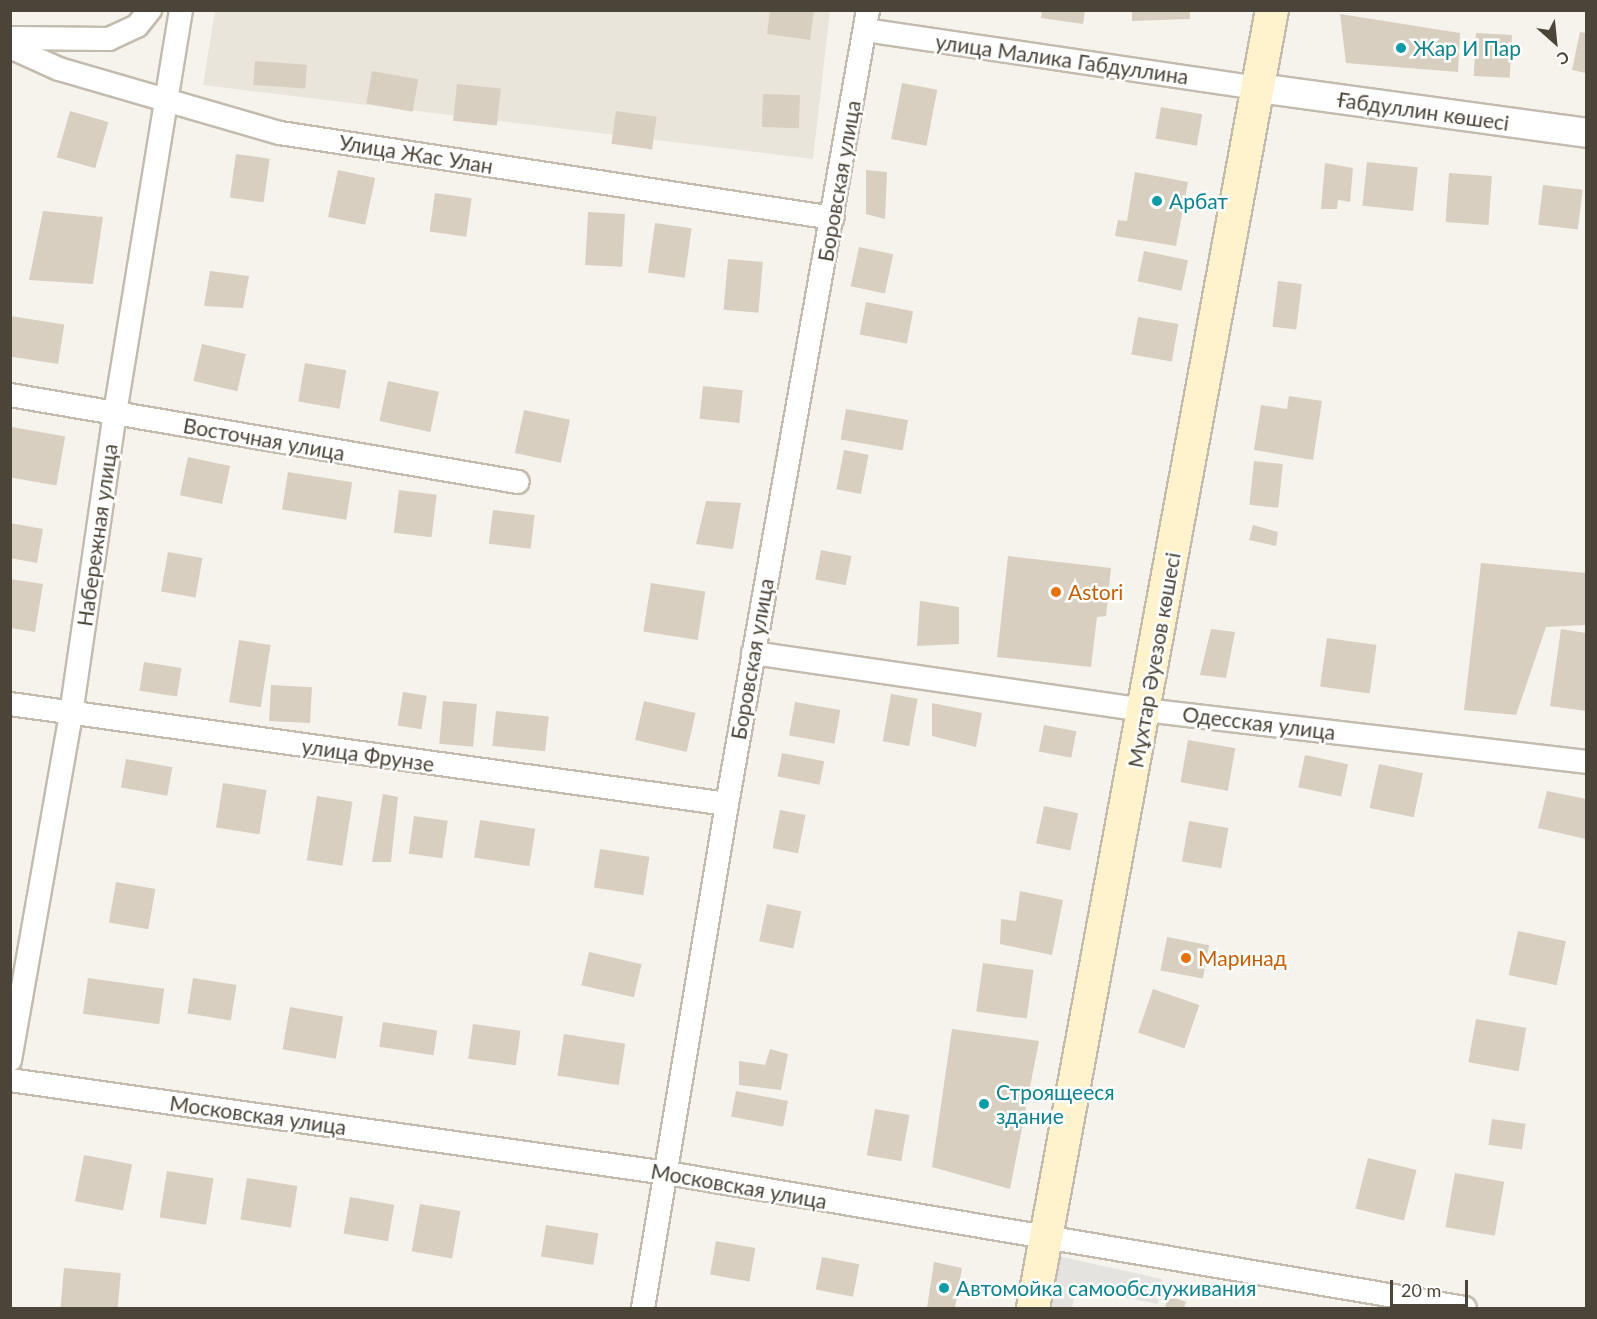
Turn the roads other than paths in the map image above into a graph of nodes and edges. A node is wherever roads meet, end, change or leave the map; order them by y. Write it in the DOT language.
graph roads {
  1 [pos="150,10"];
  2 [pos="181,10"];
  3 [pos="1272,10"];
  4 [pos="867,20"];
  5 [pos="10,38"];
  6 [pos="10,47"];
  7 [pos="1259,88"];
  8 [pos="166,100"];
  9 [pos="1587,133"];
  10 [pos="833,218"];
  11 [pos="10,395"];
  12 [pos="115,413"];
  13 [pos="518,482"];
  14 [pos="753,653"];
  15 [pos="10,704"];
  16 [pos="1145,710"];
  17 [pos="71,714"];
  18 [pos="1587,762"];
  19 [pos="727,804"];
  20 [pos="10,1060"];
  21 [pos="10,1080"];
  22 [pos="667,1173"];
  23 [pos="1046,1240"];
  24 [pos="643,1308"];
  25 [pos="1033,1308"];
  26 [pos="1465,1308"];
  1 -- 5 [label="street"];
  2 -- 8 [label="street, Набережная улица"];
  3 -- 7 [label="main road, Мұхтар Әуезов көшесі"];
  4 -- 7 [label="street, улица Малика Габдуллина"];
  4 -- 10 [label="street, Боровская улица"];
  6 -- 8 [label="street, Улица Жас Улан"];
  7 -- 9 [label="street, Ғабдуллин көшесі"];
  7 -- 16 [label="main road, Мұхтар Әуезов көшесі"];
  8 -- 10 [label="street, Улица Жас Улан"];
  8 -- 12 [label="street, Набережная улица"];
  10 -- 14 [label="street, Боровская улица"];
  11 -- 12 [label="street, Восточная улица"];
  12 -- 13 [label="street, Восточная улица"];
  12 -- 17 [label="street, Набережная улица"];
  14 -- 16 [label="street, Одесская улица"];
  14 -- 19 [label="street, Боровская улица"];
  15 -- 17 [label="street, улица Фрунзе"];
  16 -- 18 [label="street, Одесская улица"];
  16 -- 23 [label="main road, Мұхтар Әуезов көшесі"];
  17 -- 19 [label="street, улица Фрунзе"];
  17 -- 20 [label="street, Набережная улица"];
  19 -- 22 [label="street, Боровская улица"];
  21 -- 22 [label="street, Московская улица"];
  22 -- 23 [label="street, Московская улица"];
  22 -- 24 [label="street, Боровская улица"];
  23 -- 25 [label="main road, Мұхтар Әуезов көшесі"];
  23 -- 26 [label="street, Московская улица"];
}
